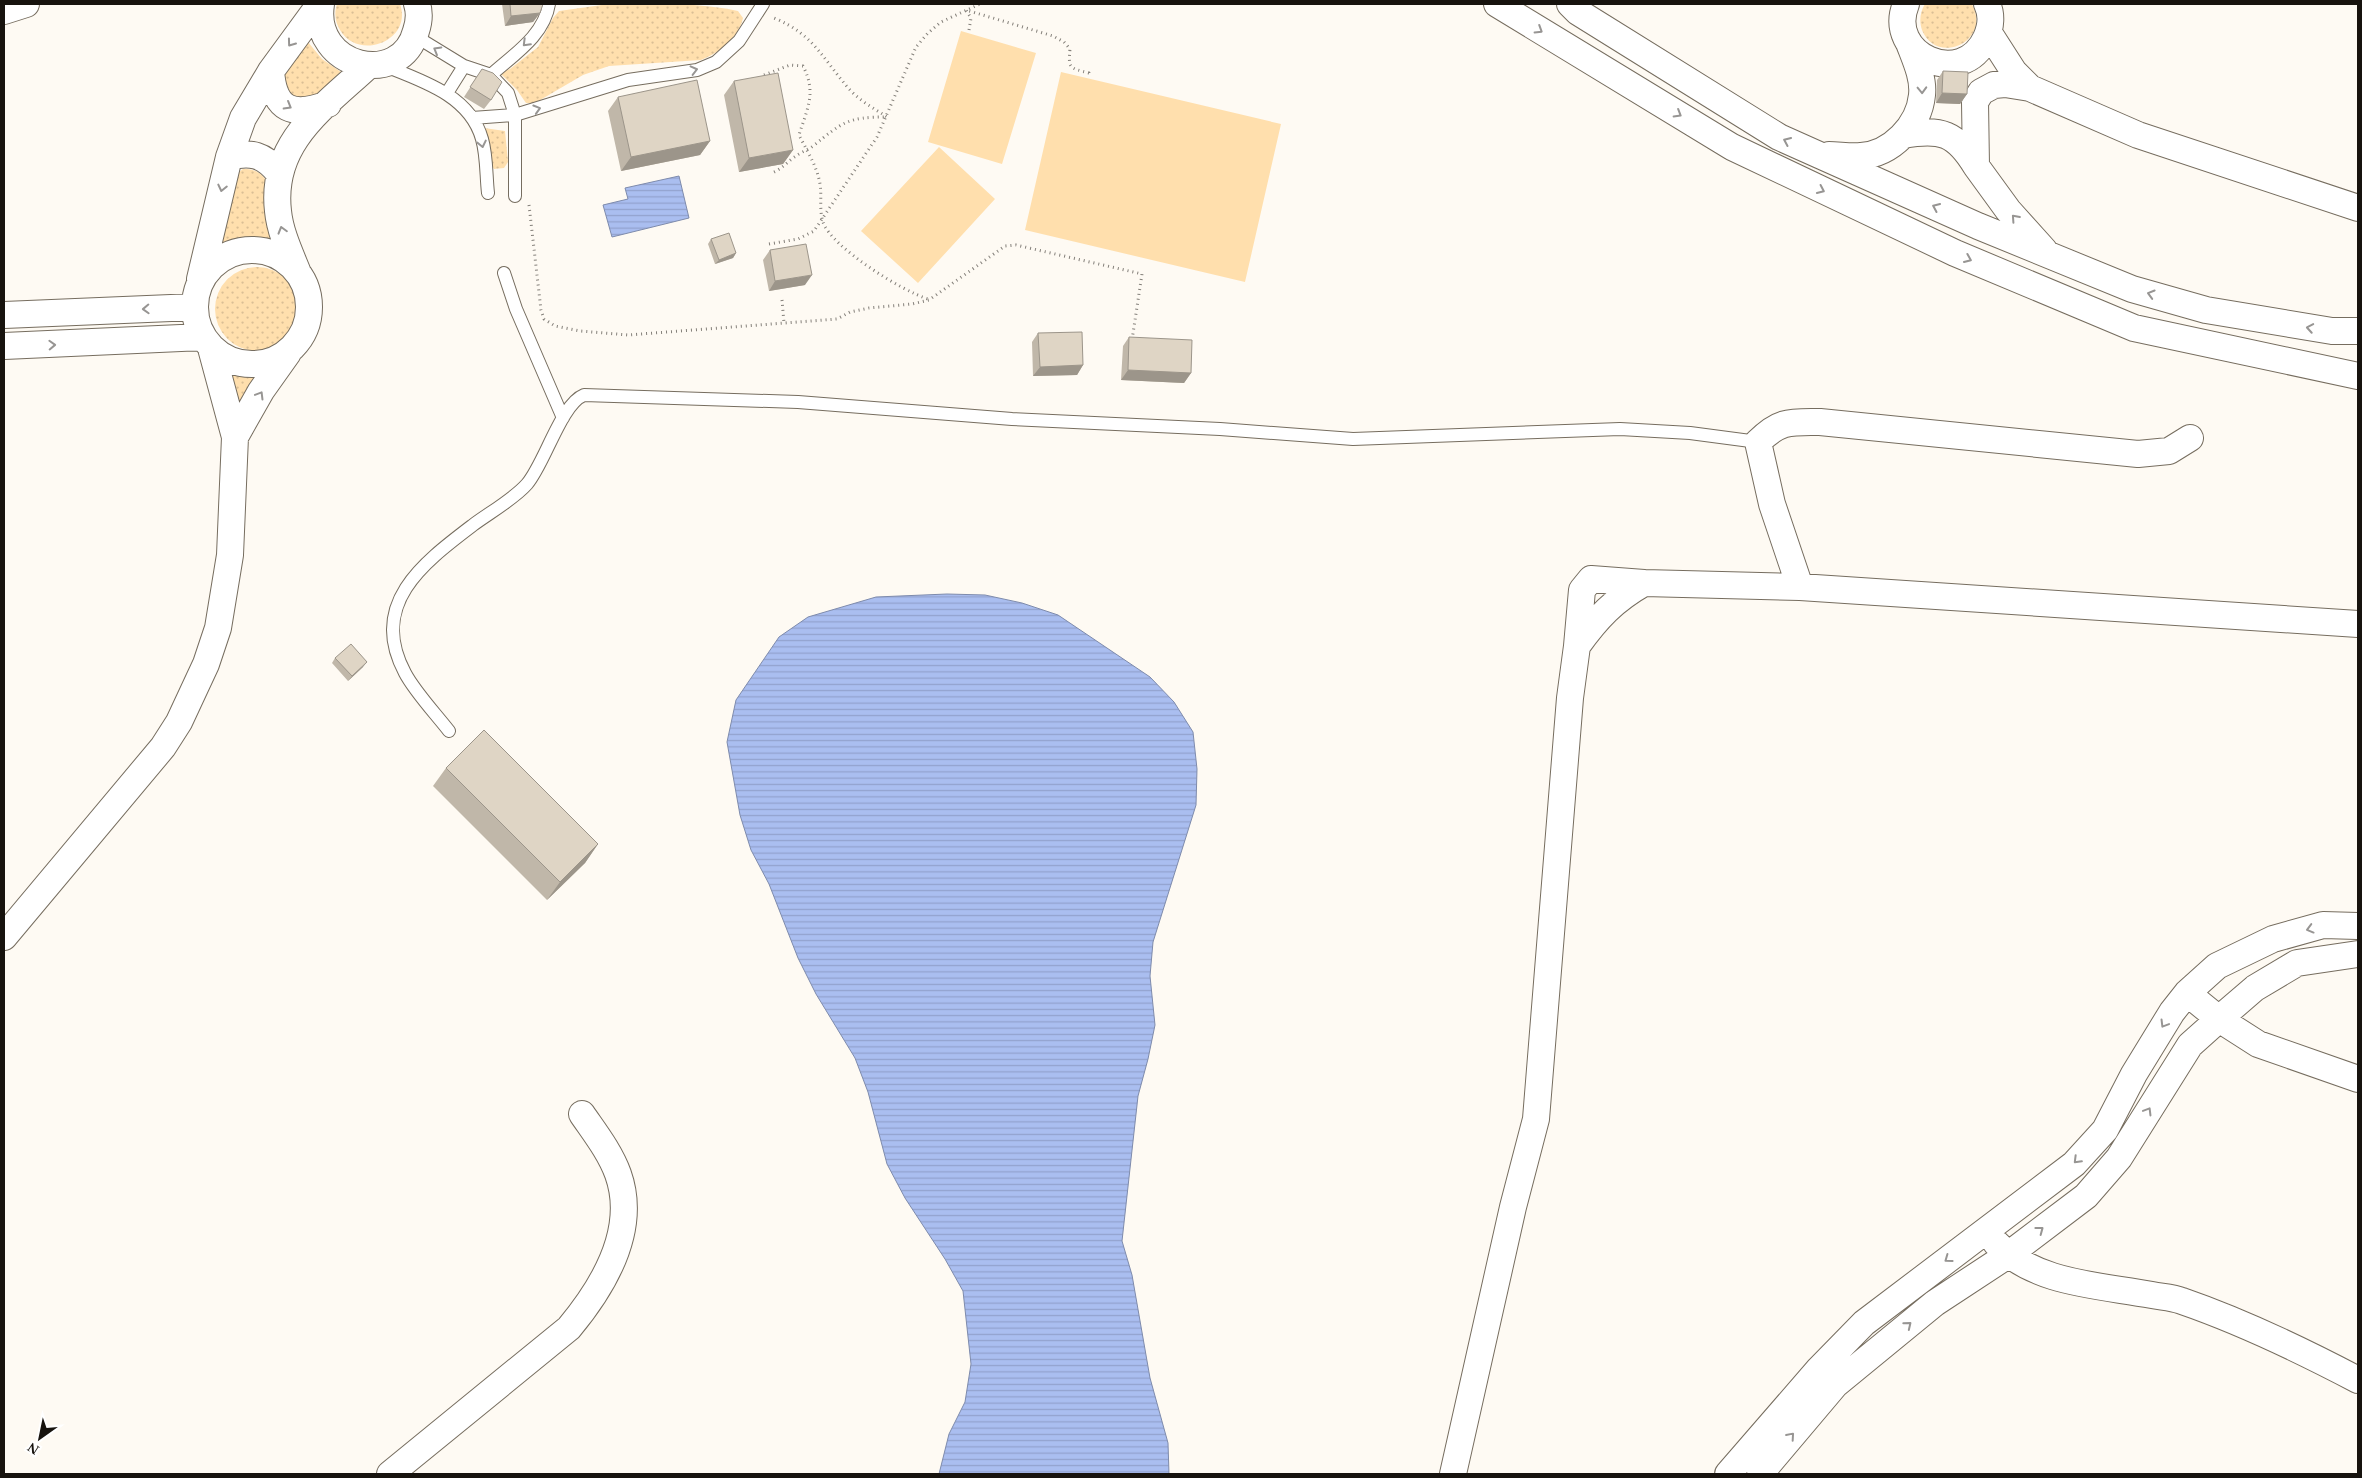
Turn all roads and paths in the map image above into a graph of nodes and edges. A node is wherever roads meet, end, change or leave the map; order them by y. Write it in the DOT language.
graph roads {
  1 [pos="26,4"];
  2 [pos="320,4"];
  3 [pos="548,4"];
  4 [pos="763,4"];
  5 [pos="980,4"];
  6 [pos="1498,4"];
  7 [pos="1570,4"];
  8 [pos="966,10"];
  9 [pos="4,11"];
  10 [pos="1988,12"];
  11 [pos="420,16"];
  12 [pos="772,17"];
  13 [pos="1901,18"];
  14 [pos="969,30"];
  15 [pos="1974,54"];
  16 [pos="375,64"];
  17 [pos="464,66"];
  18 [pos="271,71"];
  19 [pos="491,75"];
  20 [pos="764,75"];
  21 [pos="1089,76"];
  22 [pos="2030,88"];
  23 [pos="447,93"];
  24 [pos="1974,102"];
  25 [pos="328,104"];
  26 [pos="515,115"];
  27 [pos="887,117"];
  28 [pos="472,118"];
  29 [pos="1903,135"];
  30 [pos="806,150"];
  31 [pos="1817,154"];
  32 [pos="229,157"];
  33 [pos="1976,166"];
  34 [pos="278,172"];
  35 [pos="774,172"];
  36 [pos="488,193"];
  37 [pos="515,196"];
  38 [pos="529,202"];
  39 [pos="2358,208"];
  40 [pos="822,220"];
  41 [pos="769,244"];
  42 [pos="2048,254"];
  43 [pos="504,272"];
  44 [pos="299,276"];
  45 [pos="197,295"];
  46 [pos="782,300"];
  47 [pos="929,300"];
  48 [pos="4,315"];
  49 [pos="784,323"];
  50 [pos="2358,331"];
  51 [pos="1132,341"];
  52 [pos="207,342"];
  53 [pos="4,346"];
  54 [pos="288,353"];
  55 [pos="2358,376"];
  56 [pos="563,418"];
  57 [pos="235,437"];
  58 [pos="2190,438"];
  59 [pos="1758,442"];
  60 [pos="1800,586"];
  61 [pos="2358,624"];
  62 [pos="448,731"];
  63 [pos="2358,926"];
  64 [pos="4,938"];
  65 [pos="2358,954"];
  66 [pos="2188,992"];
  67 [pos="2218,1019"];
  68 [pos="2358,1079"];
  69 [pos="582,1114"];
  70 [pos="1986,1231"];
  71 [pos="2008,1255"];
  72 [pos="2358,1380"];
  73 [pos="390,1474"];
  74 [pos="1453,1474"];
  75 [pos="1728,1474"];
  76 [pos="1760,1474"];
  1 -- 9 [label="street"];
  2 -- 16 [label="street"];
  2 -- 18 [label="street, one-way"];
  3 -- 19 [label="lane, one-way"];
  26 -- 4 [label="lane, one-way"];
  5 -- 8 [label="path"];
  6 -- 55 [label="street, one-way"];
  31 -- 7 [label="street, one-way"];
  8 -- 14 [label="path"];
  8 -- 21 [label="path"];
  8 -- 27 [label="path"];
  10 -- 15 [label="street"];
  10 -- 22 [label="street"];
  11 -- 16 [label="street"];
  17 -- 11 [label="lane, one-way"];
  12 -- 27 [label="path"];
  13 -- 15 [label="street"];
  13 -- 29 [label="street, one-way"];
  15 -- 24 [label="street"];
  16 -- 23 [label="lane"];
  16 -- 25 [label="street"];
  17 -- 19 [label="lane"];
  17 -- 23 [label="lane"];
  18 -- 25 [label="street, one-way"];
  18 -- 32 [label="street"];
  19 -- 26 [label="lane"];
  20 -- 30 [label="path"];
  22 -- 24 [label="street"];
  22 -- 39 [label="street"];
  23 -- 28 [label="lane"];
  24 -- 33 [label="street"];
  25 -- 34 [label="street"];
  26 -- 28 [label="lane"];
  26 -- 37 [label="lane"];
  27 -- 30 [label="path"];
  27 -- 40 [label="path"];
  28 -- 36 [label="lane, one-way"];
  29 -- 31 [label="street"];
  29 -- 33 [label="street"];
  30 -- 35 [label="path"];
  30 -- 40 [label="path"];
  42 -- 31 [label="street, one-way"];
  32 -- 34 [label="street"];
  32 -- 45 [label="street, one-way"];
  42 -- 33 [label="street, one-way"];
  44 -- 34 [label="street, one-way"];
  38 -- 49 [label="path"];
  40 -- 41 [label="path"];
  40 -- 47 [label="path"];
  50 -- 42 [label="street, one-way"];
  43 -- 56 [label="lane"];
  44 -- 45 [label="street"];
  44 -- 54 [label="street"];
  45 -- 48 [label="street, one-way"];
  45 -- 52 [label="street"];
  46 -- 49 [label="path"];
  47 -- 49 [label="path"];
  47 -- 51 [label="path"];
  53 -- 52 [label="street, one-way"];
  52 -- 54 [label="street"];
  52 -- 57 [label="street"];
  57 -- 54 [label="street, one-way"];
  56 -- 59 [label="lane"];
  56 -- 62 [label="lane"];
  57 -- 64 [label="street"];
  58 -- 59 [label="street"];
  59 -- 60 [label="street"];
  60 -- 61 [label="street"];
  60 -- 74 [label="street"];
  63 -- 66 [label="street, one-way"];
  65 -- 67 [label="street"];
  66 -- 67 [label="street"];
  66 -- 70 [label="street, one-way"];
  67 -- 68 [label="street"];
  71 -- 67 [label="street, one-way"];
  69 -- 73 [label="street"];
  70 -- 71 [label="street"];
  70 -- 75 [label="street, one-way"];
  71 -- 72 [label="street"];
  76 -- 71 [label="street, one-way"];
}
